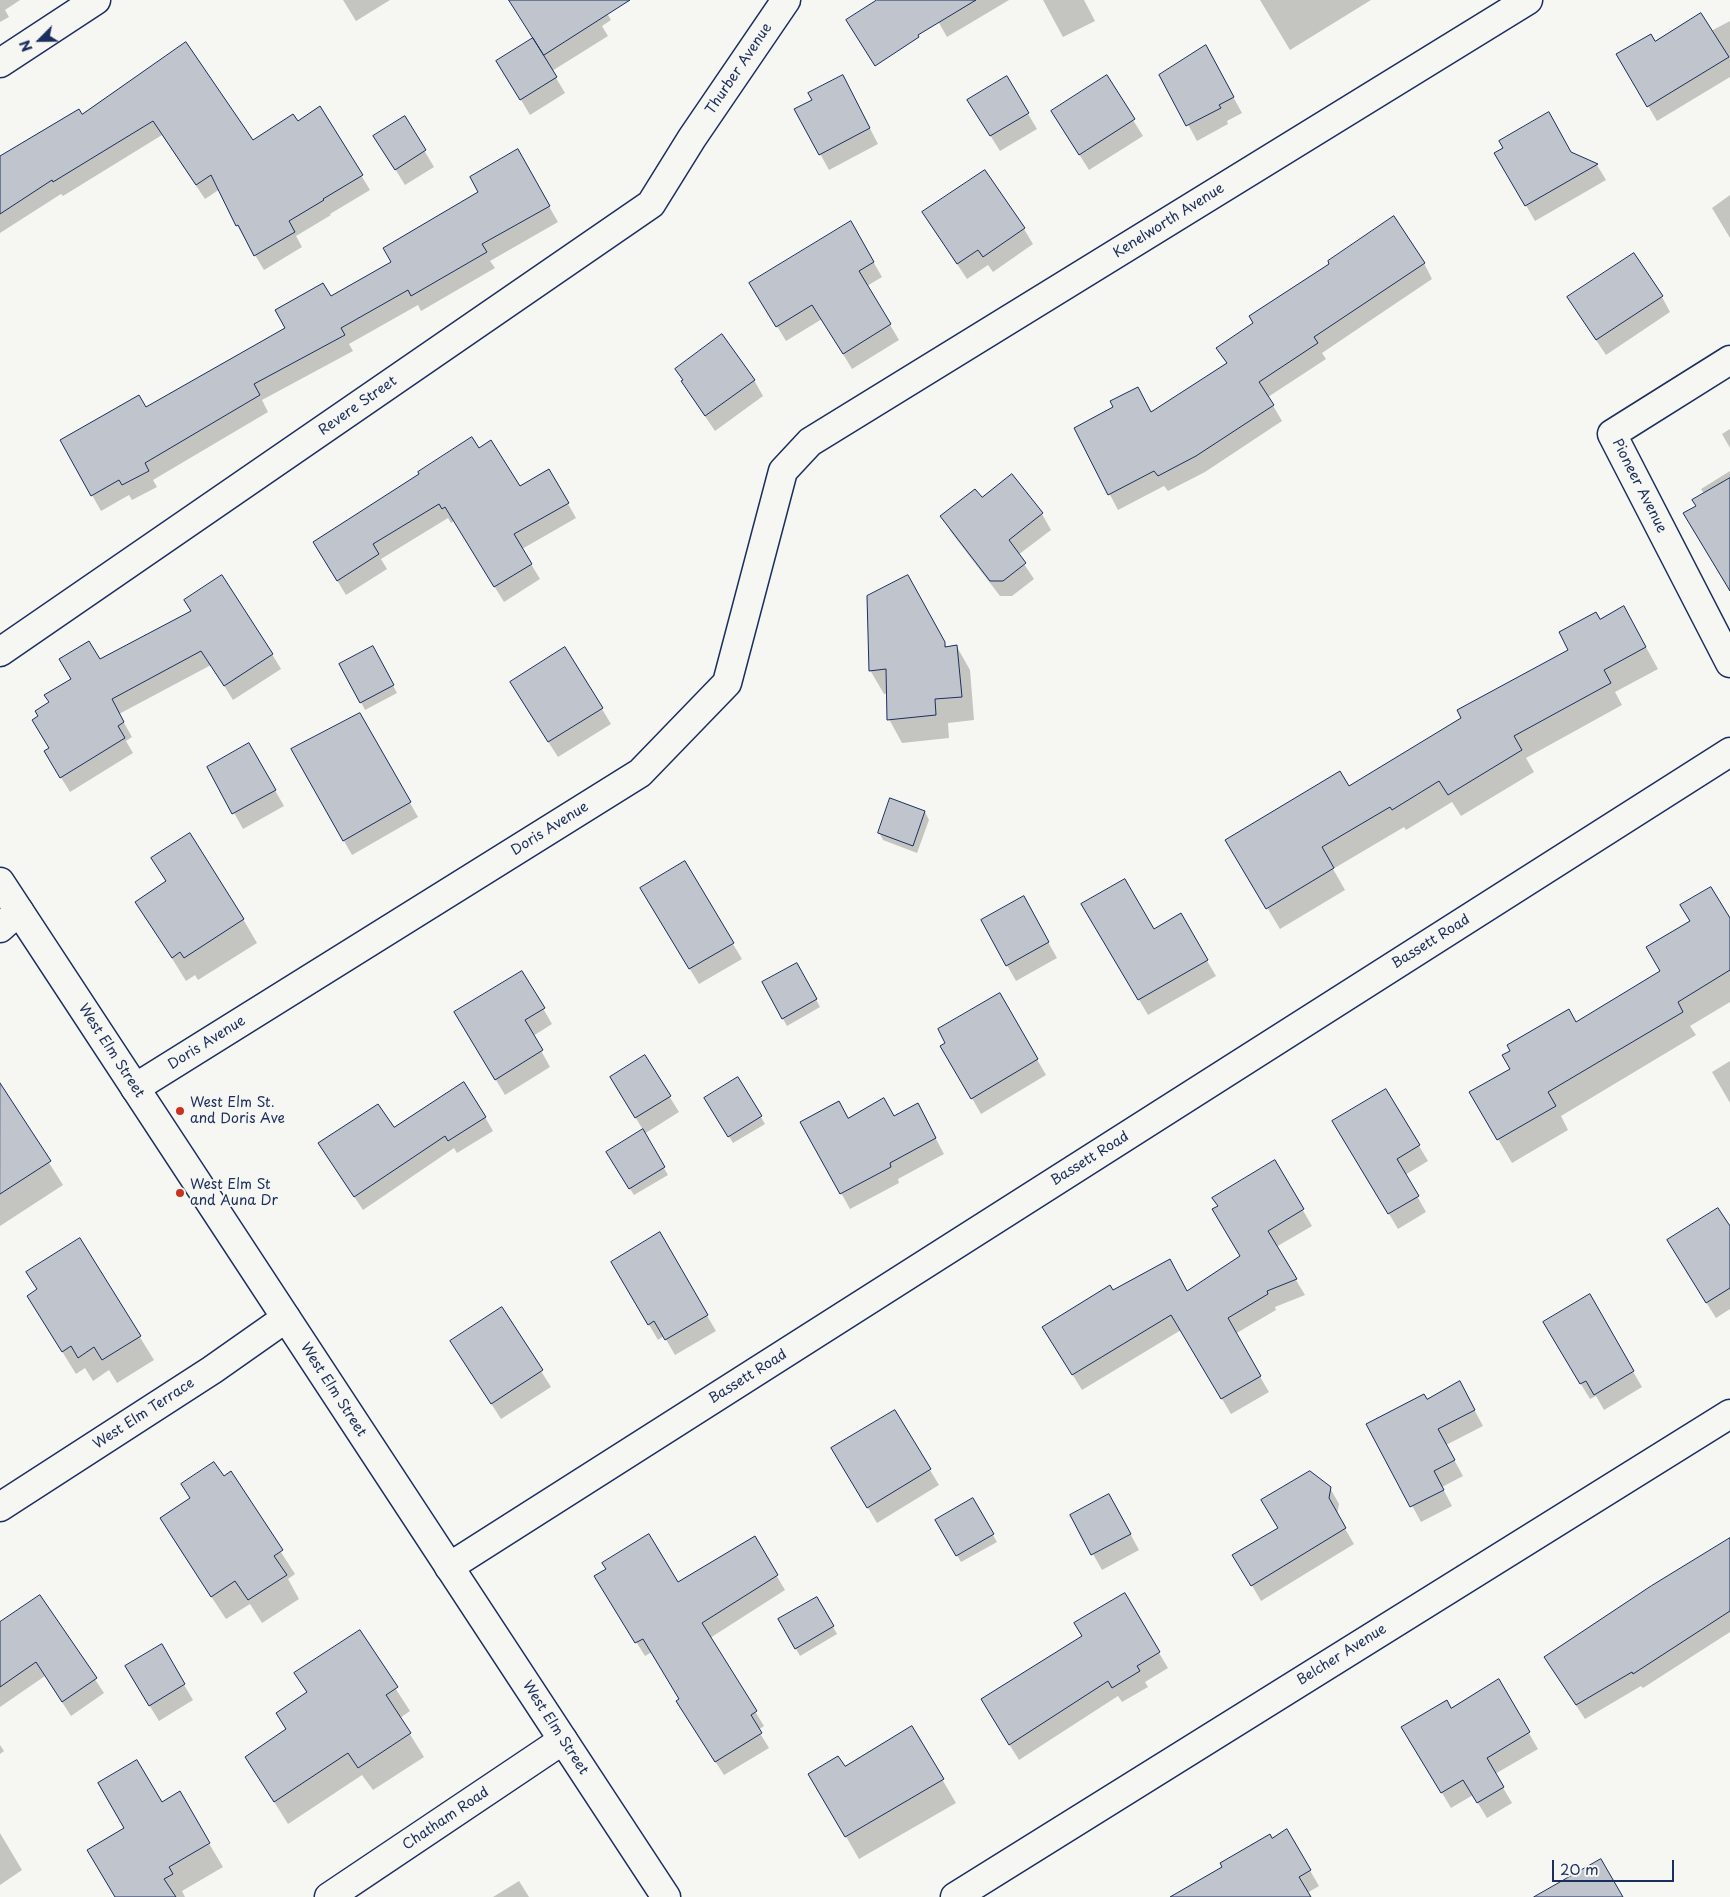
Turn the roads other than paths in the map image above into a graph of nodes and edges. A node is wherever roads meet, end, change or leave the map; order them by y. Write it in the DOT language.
graph roads {
  1 [pos="96,0"];
  2 [pos="786,0"];
  3 [pos="1528,0"];
  4 [pos="0,63"];
  5 [pos="692,138"];
  6 [pos="1730,360"];
  7 [pos="810,442"];
  8 [pos="0,652"];
  9 [pos="1730,663"];
  10 [pos="1730,752"];
  11 [pos="0,882"];
  12 [pos="9,919"];
  13 [pos="135,1088"];
  14 [pos="286,1318"];
  15 [pos="1730,1414"];
  16 [pos="0,1507"];
  17 [pos="449,1567"];
  18 [pos="563,1740"];
  19 [pos="329,1897"];
  20 [pos="666,1897"];
  21 [pos="955,1897"];
  1 -- 4 [label="street"];
  2 -- 5 [label="street, Thurber Avenue"];
  3 -- 7 [label="street, Kenelworth Avenue"];
  5 -- 8 [label="street, Revere Street"];
  6 -- 9 [label="street, Pioneer Avenue"];
  7 -- 13 [label="street, Doris Avenue"];
  10 -- 17 [label="street, Bassett Road"];
  11 -- 12 [label="street, West Elm Street"];
  12 -- 13 [label="street, West Elm Street"];
  13 -- 14 [label="street, West Elm Street"];
  14 -- 16 [label="street, West Elm Terrace"];
  14 -- 17 [label="street, West Elm Street"];
  15 -- 21 [label="street, Belcher Avenue"];
  17 -- 18 [label="street, West Elm Street"];
  18 -- 19 [label="street, Chatham Road"];
  18 -- 20 [label="street, West Elm Street"];
}
